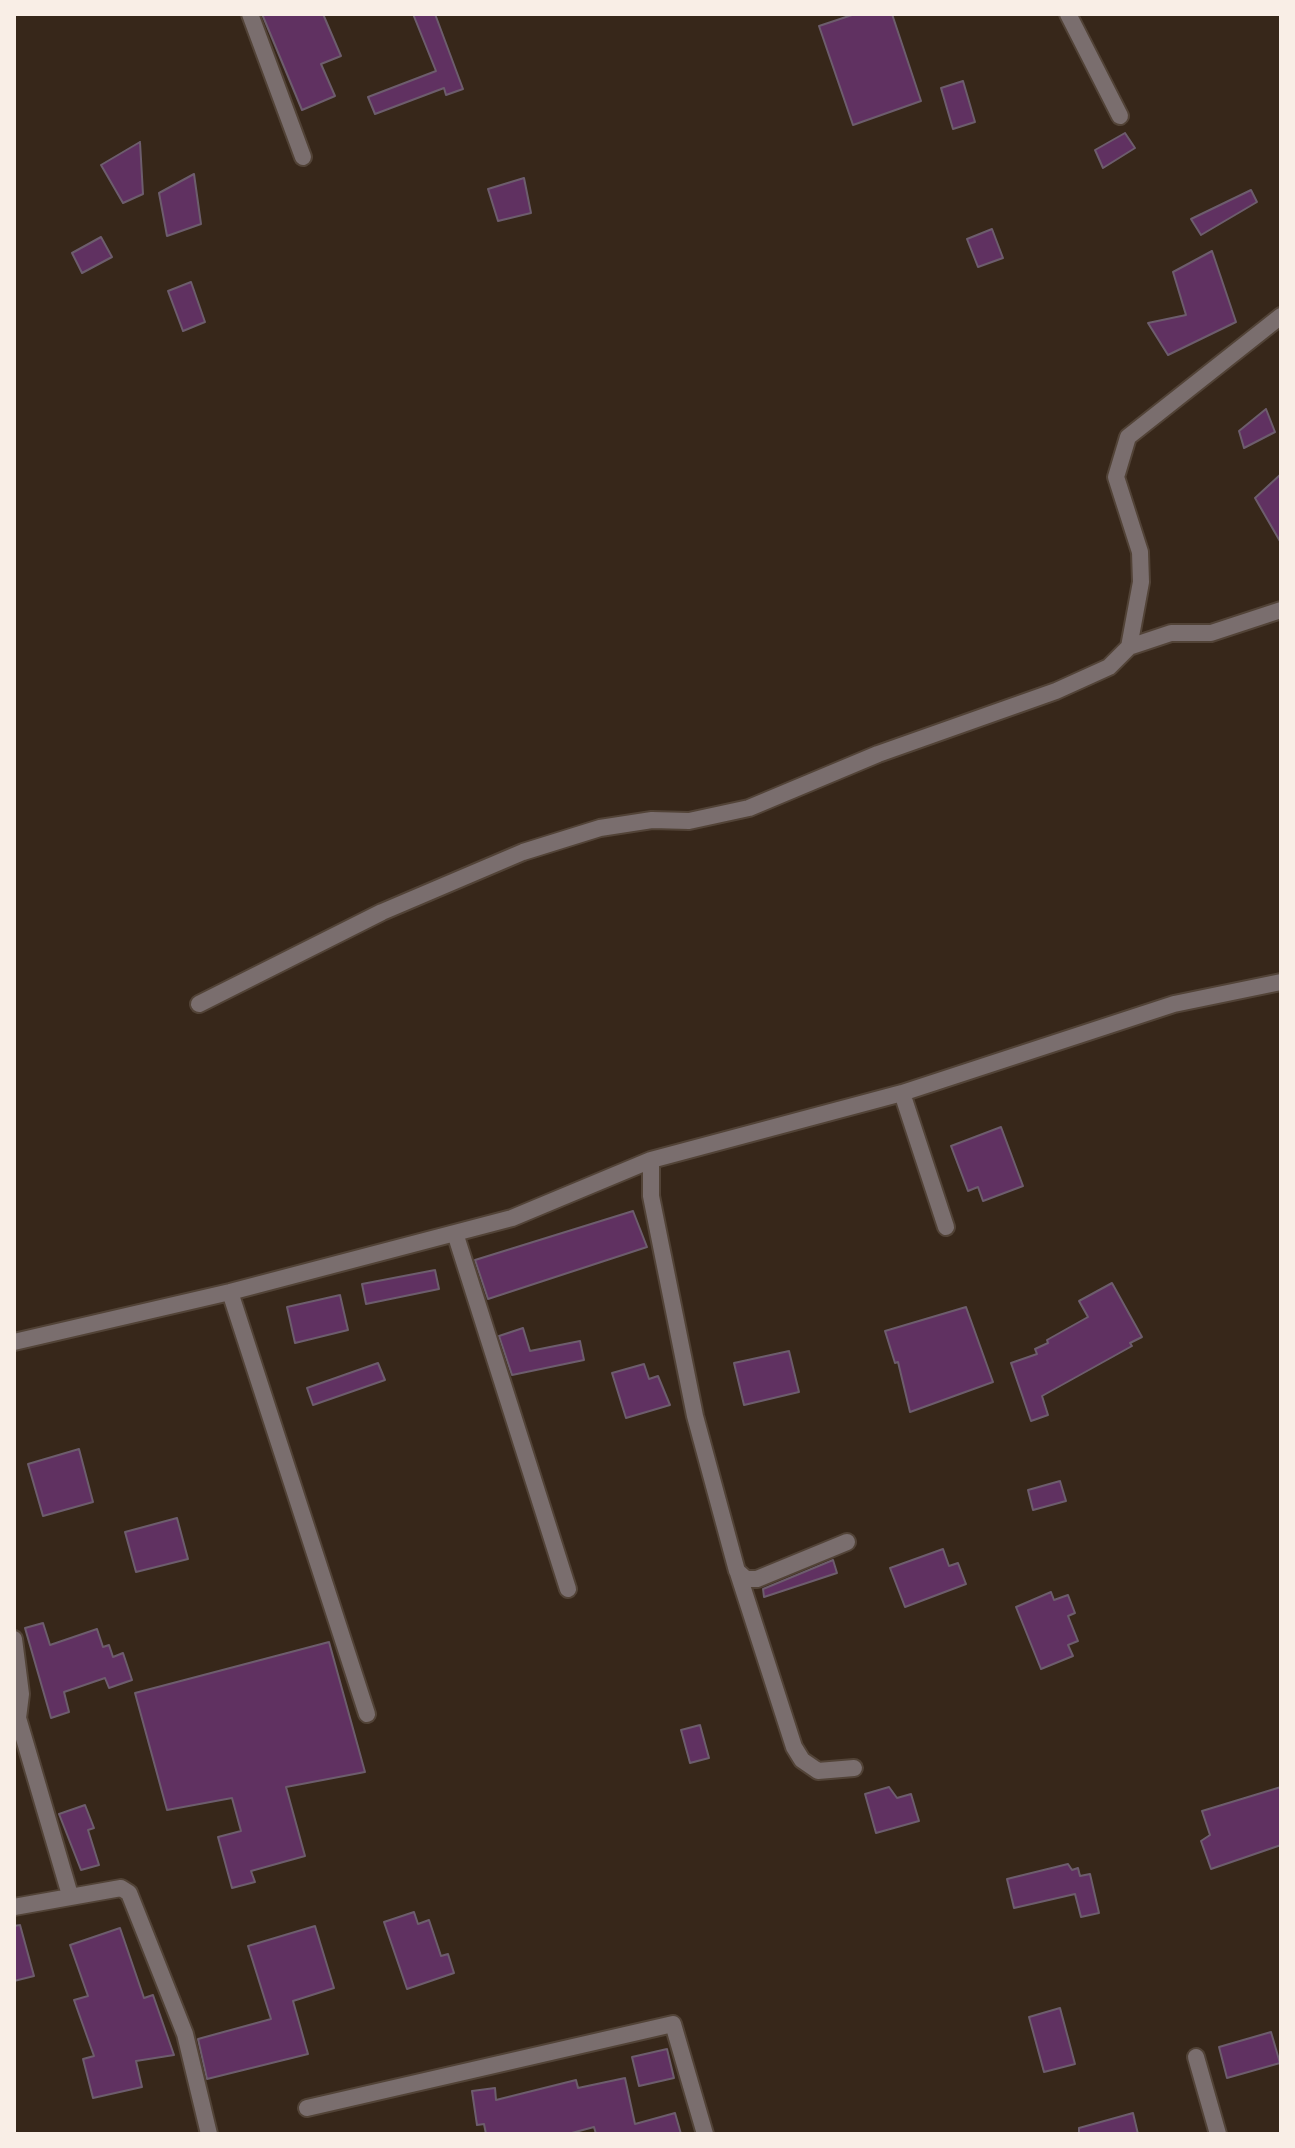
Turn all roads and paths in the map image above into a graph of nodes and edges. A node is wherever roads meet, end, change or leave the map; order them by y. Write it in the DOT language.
graph roads {
  1 [pos="250,14"];
  2 [pos="1068,14"];
  3 [pos="1120,116"];
  4 [pos="303,157"];
  5 [pos="1281,316"];
  6 [pos="1281,610"];
  7 [pos="1129,647"];
  8 [pos="1281,982"];
  9 [pos="199,1004"];
  10 [pos="902,1093"];
  11 [pos="651,1160"];
  12 [pos="946,1227"];
  13 [pos="455,1233"];
  14 [pos="230,1292"];
  15 [pos="14,1342"];
  16 [pos="847,1542"];
  17 [pos="737,1571"];
  18 [pos="568,1589"];
  19 [pos="14,1639"];
  20 [pos="367,1714"];
  21 [pos="854,1768"];
  22 [pos="70,1895"];
  23 [pos="14,1907"];
  24 [pos="1196,2057"];
  25 [pos="307,2108"];
  26 [pos="209,2134"];
  27 [pos="705,2134"];
  28 [pos="1218,2134"];
  1 -- 4 [label="street"];
  2 -- 3 [label="street"];
  5 -- 7 [label="street"];
  6 -- 7 [label="street"];
  7 -- 9 [label="street"];
  8 -- 10 [label="street"];
  10 -- 11 [label="street"];
  10 -- 12 [label="street"];
  11 -- 13 [label="street"];
  11 -- 17 [label="street"];
  13 -- 14 [label="street"];
  13 -- 18 [label="street"];
  14 -- 15 [label="street"];
  14 -- 20 [label="street"];
  16 -- 17 [label="street"];
  17 -- 21 [label="street"];
  19 -- 22 [label="street"];
  22 -- 23 [label="street"];
  22 -- 26 [label="street"];
  24 -- 28 [label="street"];
  25 -- 27 [label="street"];
}
